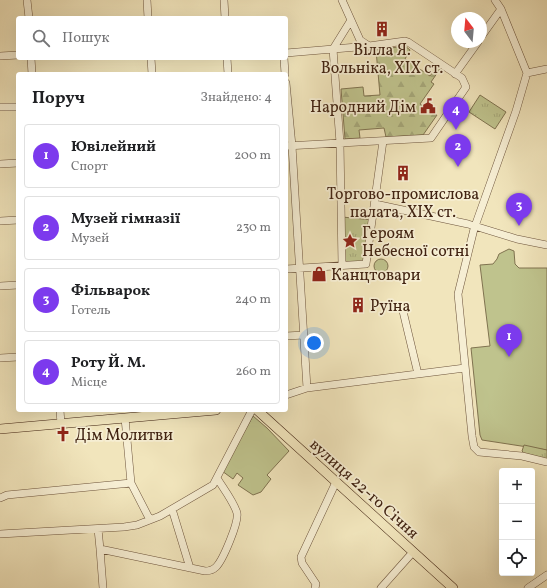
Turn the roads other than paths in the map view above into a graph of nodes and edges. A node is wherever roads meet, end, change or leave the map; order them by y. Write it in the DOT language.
graph roads {
  1 [pos="27,0"];
  2 [pos="147,0"];
  3 [pos="224,0"];
  4 [pos="342,0"];
  5 [pos="495,0"];
  6 [pos="501,9"];
  7 [pos="29,16"];
  8 [pos="148,16"];
  9 [pos="225,16"];
  10 [pos="351,20"];
  11 [pos="487,29"];
  12 [pos="369,46"];
  13 [pos="474,48"];
  14 [pos="333,49"];
  15 [pos="288,53"];
  16 [pos="16,55"];
  17 [pos="0,56"];
  18 [pos="31,60"];
  19 [pos="151,60"];
  20 [pos="227,60"];
  21 [pos="284,60"];
  22 [pos="547,69"];
  23 [pos="32,72"];
  24 [pos="152,72"];
  25 [pos="228,72"];
  26 [pos="285,72"];
  27 [pos="527,73"];
  28 [pos="455,74"];
  29 [pos="0,107"];
  30 [pos="16,107"];
  31 [pos="288,125"];
  32 [pos="383,141"];
  33 [pos="340,143"];
  34 [pos="289,146"];
  35 [pos="16,163"];
  36 [pos="0,164"];
  37 [pos="375,204"];
  38 [pos="16,220"];
  39 [pos="0,221"];
  40 [pos="475,227"];
  41 [pos="547,245"];
  42 [pos="342,265"];
  43 [pos="300,268"];
  44 [pos="288,269"];
  45 [pos="16,285"];
  46 [pos="0,286"];
  47 [pos="402,307"];
  48 [pos="304,335"];
  49 [pos="288,336"];
  50 [pos="16,357"];
  51 [pos="0,358"];
  52 [pos="465,368"];
  53 [pos="418,374"];
  54 [pos="307,388"];
  55 [pos="288,394"];
  56 [pos="60,412"];
  57 [pos="193,412"];
  58 [pos="251,412"];
  59 [pos="260,412"];
  60 [pos="125,418"];
  61 [pos="61,424"];
  62 [pos="0,429"];
  63 [pos="547,462"];
  64 [pos="217,478"];
  65 [pos="336,482"];
  66 [pos="131,483"];
  67 [pos="0,498"];
  68 [pos="172,509"];
  69 [pos="150,520"];
  70 [pos="98,529"];
  71 [pos="0,534"];
  72 [pos="100,549"];
  73 [pos="413,552"];
  74 [pos="190,568"];
  75 [pos="547,575"];
  76 [pos="102,588"];
  77 [pos="315,588"];
  78 [pos="381,588"];
  79 [pos="453,588"];
  80 [pos="528,588"];
  1 -- 7 [label="street"];
  2 -- 8 [label="street"];
  3 -- 9 [label="street"];
  4 -- 10 [label="street"];
  5 -- 6 [label="street"];
  6 -- 11 [label="street"];
  6 -- 27 [label="street"];
  10 -- 12 [label="street"];
  10 -- 14 [label="street"];
  12 -- 14 [label="street"];
  12 -- 28 [label="street"];
  13 -- 28 [label="street"];
  14 -- 15 [label="street"];
  14 -- 33 [label="street"];
  16 -- 17 [label="street"];
  18 -- 23 [label="street"];
  19 -- 24 [label="street"];
  20 -- 25 [label="street"];
  21 -- 26 [label="street"];
  22 -- 27 [label="street"];
  27 -- 40 [label="street"];
  28 -- 32 [label="street"];
  29 -- 30 [label="street"];
  31 -- 34 [label="street"];
  32 -- 33 [label="street"];
  32 -- 37 [label="street"];
  33 -- 34 [label="street"];
  33 -- 42 [label="street"];
  34 -- 43 [label="street"];
  35 -- 36 [label="street"];
  37 -- 40 [label="street"];
  37 -- 42 [label="street"];
  38 -- 39 [label="street"];
  40 -- 41 [label="street"];
  40 -- 52 [label="street"];
  42 -- 43 [label="street"];
  43 -- 44 [label="street"];
  43 -- 48 [label="street"];
  45 -- 46 [label="street"];
  47 -- 53 [label="street"];
  48 -- 49 [label="street"];
  48 -- 54 [label="street"];
  50 -- 51 [label="street"];
  52 -- 53 [label="street"];
  52 -- 63 [label="street"];
  53 -- 54 [label="street"];
  54 -- 55 [label="street"];
  56 -- 61 [label="street"];
  57 -- 60 [label="main road"];
  58 -- 64 [label="street"];
  59 -- 65 [label="main road, вулиця 22-го Січня"];
  60 -- 61 [label="main road"];
  60 -- 66 [label="street"];
  61 -- 62 [label="main road"];
  64 -- 68 [label="street"];
  64 -- 74 [label="street"];
  65 -- 73 [label="main road, вулиця 22-го Січня"];
  65 -- 77 [label="street"];
  66 -- 67 [label="street"];
  66 -- 69 [label="street"];
  68 -- 69 [label="street"];
  68 -- 74 [label="street"];
  69 -- 70 [label="street"];
  70 -- 71 [label="street"];
  70 -- 72 [label="street"];
  72 -- 74 [label="street"];
  72 -- 76 [label="street"];
  73 -- 78 [label="street"];
  73 -- 79 [label="main road, вулиця 22-го Січня"];
  75 -- 80 [label="street"];
}
